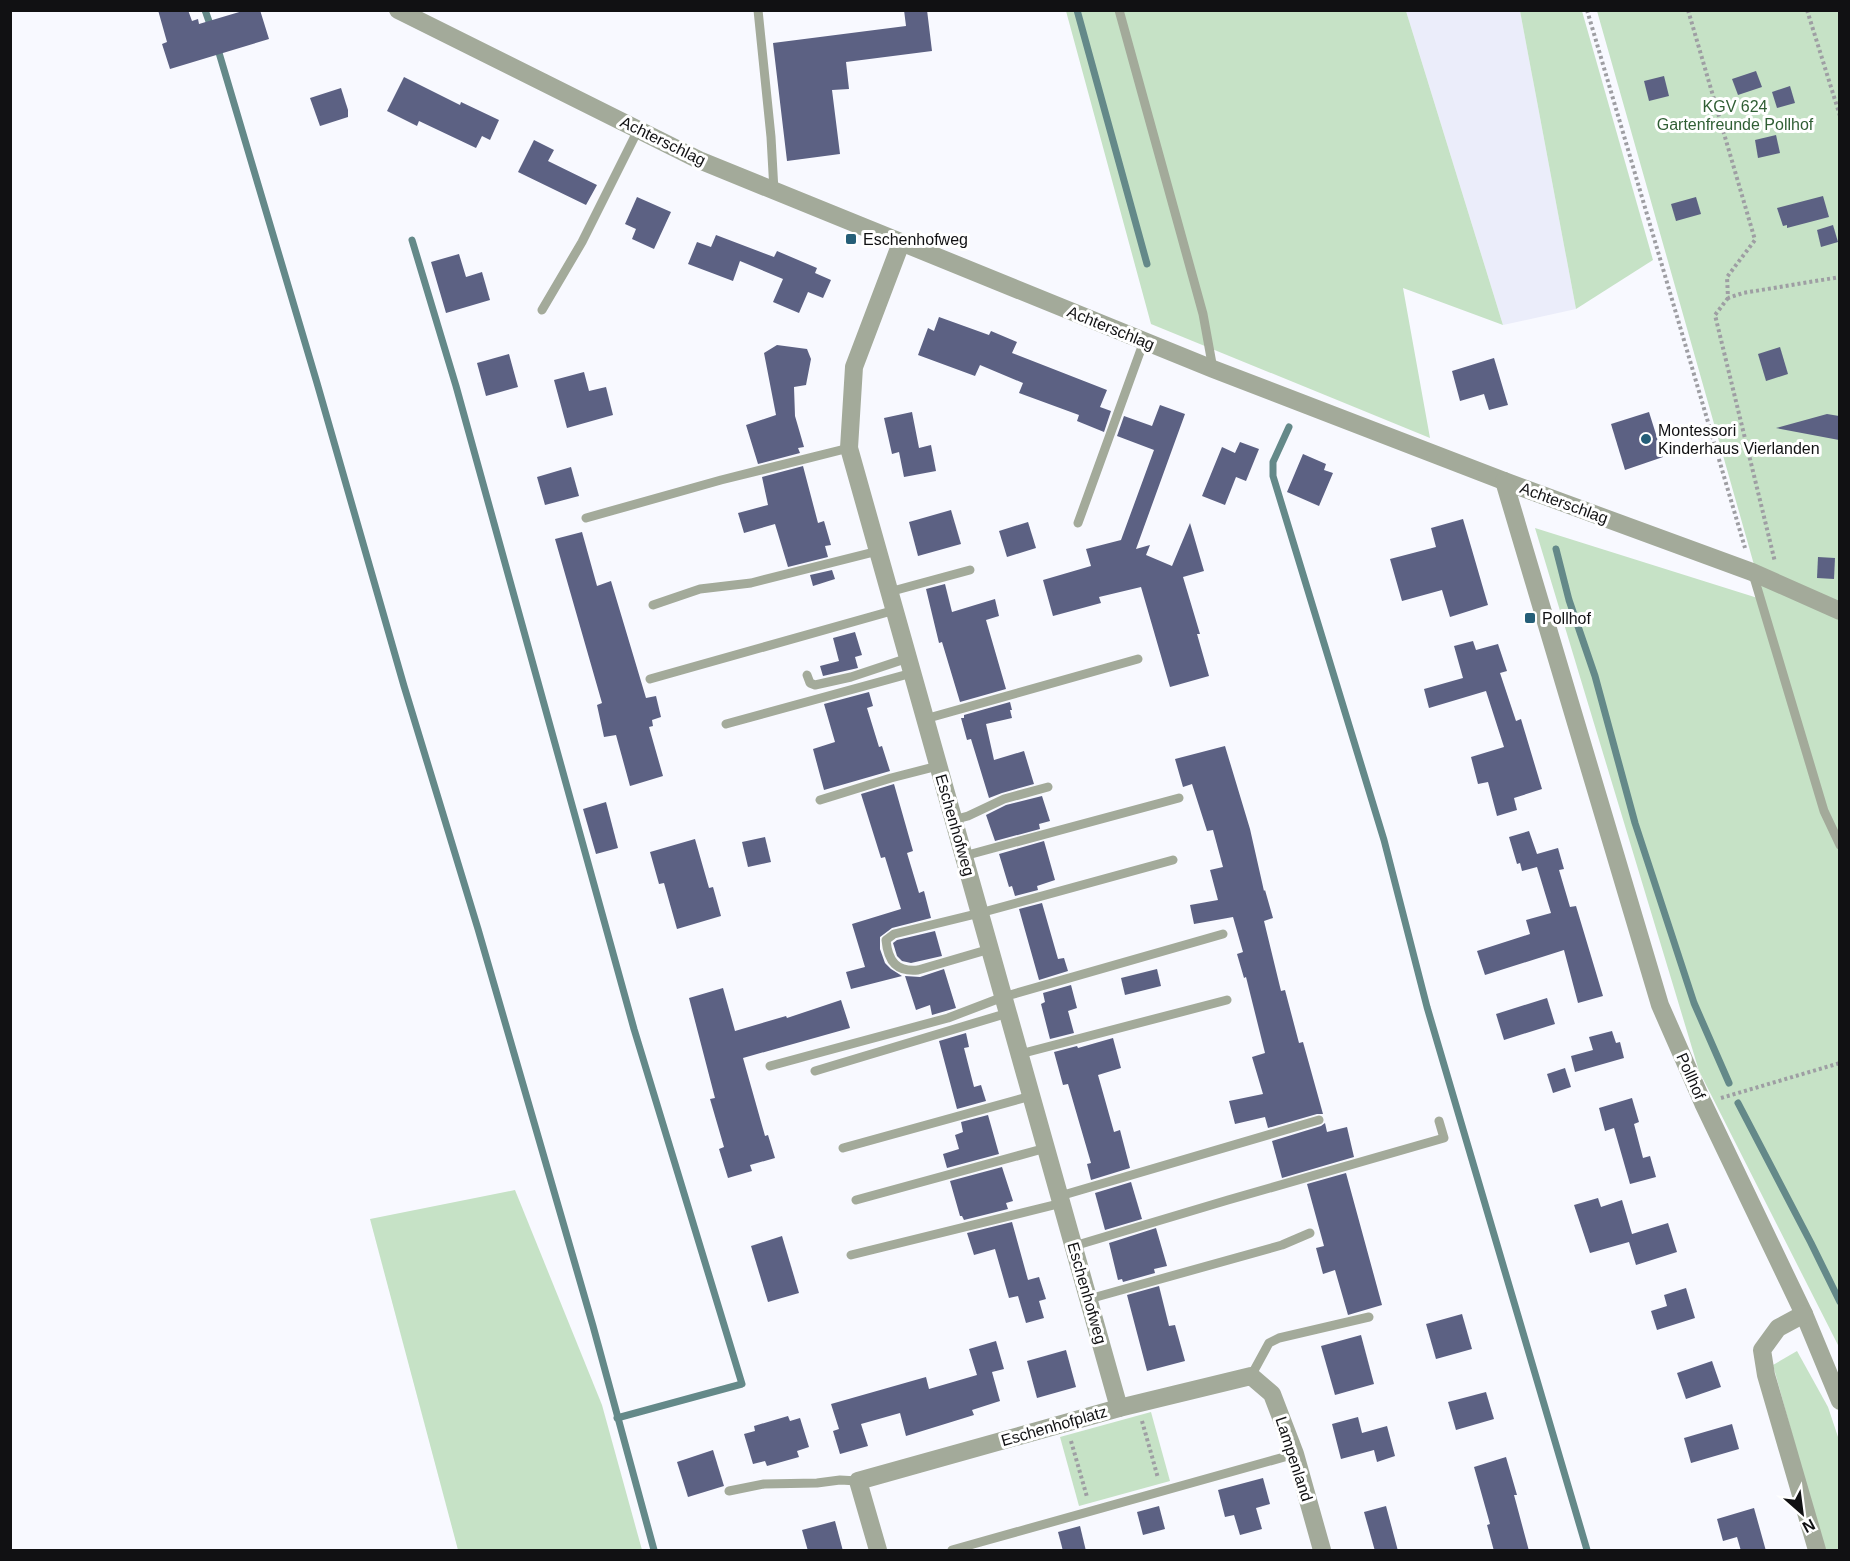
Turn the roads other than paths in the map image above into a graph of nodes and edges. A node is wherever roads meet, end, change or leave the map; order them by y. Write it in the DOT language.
graph roads {
  1 [pos="398,10"];
  2 [pos="758,10"];
  3 [pos="1119,10"];
  4 [pos="638,130"];
  5 [pos="774,191"];
  6 [pos="901,243"];
  7 [pos="542,310"];
  8 [pos="1144,341"];
  9 [pos="1213,369"];
  10 [pos="849,448"];
  11 [pos="1504,481"];
  12 [pos="586,518"];
  13 [pos="1078,523"];
  14 [pos="878,550"];
  15 [pos="970,570"];
  16 [pos="1752,572"];
  17 [pos="889,592"];
  18 [pos="653,605"];
  19 [pos="895,610"];
  20 [pos="1839,611"];
  21 [pos="1138,659"];
  22 [pos="910,665"];
  23 [pos="807,675"];
  24 [pos="650,679"];
  25 [pos="925,719"];
  26 [pos="726,724"];
  27 [pos="938,766"];
  28 [pos="1048,787"];
  29 [pos="1179,798"];
  30 [pos="820,800"];
  31 [pos="953,820"];
  32 [pos="1839,846"];
  33 [pos="964,856"];
  34 [pos="1173,860"];
  35 [pos="980,913"];
  36 [pos="1223,934"];
  37 [pos="990,949"];
  38 [pos="1227,1000"];
  39 [pos="1006,1005"];
  40 [pos="1020,1054"];
  41 [pos="770,1066"];
  42 [pos="816,1071"];
  43 [pos="1031,1096"];
  44 [pos="1319,1120"];
  45 [pos="1439,1121"];
  46 [pos="843,1148"];
  47 [pos="1046,1148"];
  48 [pos="1061,1199"];
  49 [pos="856,1200"];
  50 [pos="1310,1233"];
  51 [pos="1074,1246"];
  52 [pos="851,1255"];
  53 [pos="1089,1299"];
  54 [pos="1804,1314"];
  55 [pos="1369,1317"];
  56 [pos="1251,1377"];
  57 [pos="1839,1401"];
  58 [pos="1128,1406"];
  59 [pos="1295,1454"];
  60 [pos="858,1481"];
  61 [pos="729,1491"];
  62 [pos="878,1551"];
  63 [pos="952,1551"];
  64 [pos="1322,1551"];
  65 [pos="1817,1551"];
  1 -- 4 [label="street, Achterschlag"];
  2 -- 5 [label="lane"];
  3 -- 9 [label="lane"];
  4 -- 5 [label="street, Achterschlag"];
  4 -- 7 [label="lane"];
  5 -- 6 [label="street, Achterschlag"];
  6 -- 8 [label="street, Achterschlag"];
  6 -- 10 [label="street, Eschenhofweg"];
  8 -- 9 [label="street, Achterschlag"];
  8 -- 13 [label="lane"];
  9 -- 11 [label="street, Achterschlag"];
  10 -- 12 [label="lane"];
  10 -- 14 [label="street, Eschenhofweg"];
  11 -- 16 [label="street, Achterschlag"];
  11 -- 54 [label="street, Pollhof"];
  14 -- 17 [label="street, Eschenhofweg"];
  14 -- 18 [label="lane"];
  15 -- 17 [label="lane"];
  16 -- 20 [label="street, Achterschlag"];
  16 -- 32 [label="lane"];
  17 -- 19 [label="street, Eschenhofweg"];
  19 -- 22 [label="street, Eschenhofweg"];
  19 -- 24 [label="lane"];
  21 -- 25 [label="lane"];
  22 -- 23 [label="lane"];
  22 -- 25 [label="street, Eschenhofweg"];
  22 -- 26 [label="lane"];
  25 -- 27 [label="street, Eschenhofweg"];
  27 -- 30 [label="lane"];
  27 -- 31 [label="street, Eschenhofweg"];
  28 -- 31 [label="lane"];
  29 -- 33 [label="lane"];
  31 -- 33 [label="street, Eschenhofweg"];
  33 -- 35 [label="street, Eschenhofweg"];
  34 -- 35 [label="lane"];
  35 -- 37 [label="street, Eschenhofweg"];
  35 -- 37 [label="lane"];
  36 -- 39 [label="lane"];
  37 -- 39 [label="street, Eschenhofweg"];
  38 -- 40 [label="lane"];
  39 -- 40 [label="street, Eschenhofweg"];
  39 -- 41 [label="lane"];
  39 -- 42 [label="lane"];
  40 -- 43 [label="street, Eschenhofweg"];
  43 -- 46 [label="lane"];
  43 -- 47 [label="street, Eschenhofweg"];
  44 -- 48 [label="lane"];
  45 -- 51 [label="lane"];
  47 -- 48 [label="street, Eschenhofweg"];
  47 -- 49 [label="lane"];
  48 -- 51 [label="street, Eschenhofweg"];
  48 -- 52 [label="lane"];
  50 -- 53 [label="lane"];
  51 -- 53 [label="street, Eschenhofweg"];
  53 -- 58 [label="street, Eschenhofweg"];
  54 -- 57 [label="street, Pollhof"];
  54 -- 65 [label="street"];
  55 -- 56 [label="lane"];
  56 -- 58 [label="street, Eschenhofplatz"];
  56 -- 59 [label="street, Lampenland"];
  58 -- 60 [label="street, Eschenhofplatz"];
  59 -- 63 [label="lane"];
  59 -- 64 [label="street, Lampenland"];
  60 -- 61 [label="lane"];
  60 -- 62 [label="street"];
}
